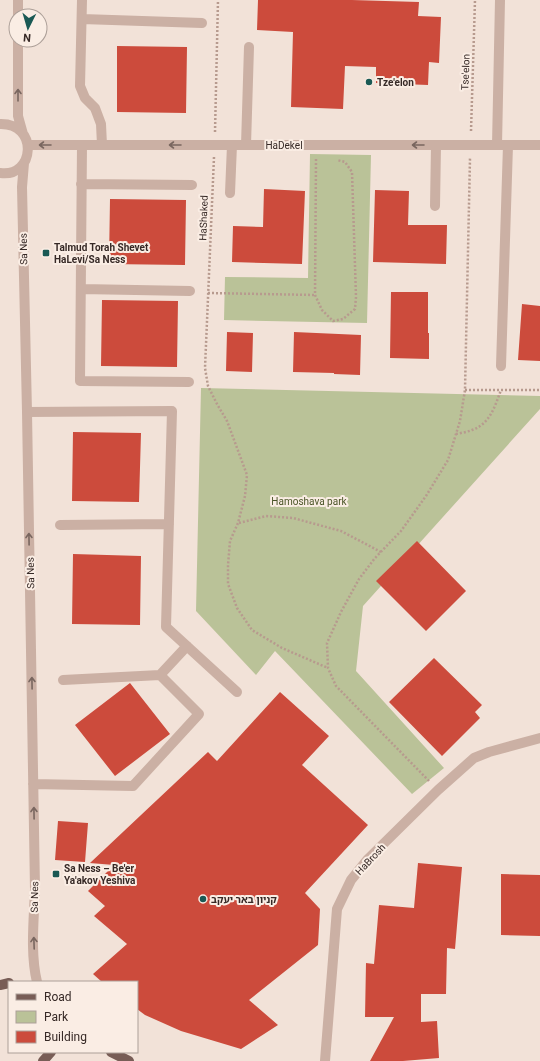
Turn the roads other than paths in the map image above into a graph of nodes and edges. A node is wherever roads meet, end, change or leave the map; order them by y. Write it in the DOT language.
graph roads {
  1 [pos="82,0"];
  2 [pos="500,0"];
  3 [pos="82,19"];
  4 [pos="202,23"];
  5 [pos="249,47"];
  6 [pos="18,48"];
  7 [pos="0,124"];
  8 [pos="23,134"];
  9 [pos="28,145"];
  10 [pos="82,145"];
  11 [pos="102,145"];
  12 [pos="232,145"];
  13 [pos="246,145"];
  14 [pos="436,145"];
  15 [pos="496,145"];
  16 [pos="508,145"];
  17 [pos="540,145"];
  18 [pos="24,163"];
  19 [pos="0,173"];
  20 [pos="81,184"];
  21 [pos="192,185"];
  22 [pos="230,193"];
  23 [pos="435,206"];
  24 [pos="81,289"];
  25 [pos="190,291"];
  26 [pos="501,366"];
  27 [pos="189,382"];
  28 [pos="28,412"];
  29 [pos="169,524"];
  30 [pos="60,525"];
  31 [pos="187,646"];
  32 [pos="160,675"];
  33 [pos="63,680"];
  34 [pos="237,692"];
  35 [pos="540,738"];
  36 [pos="33,784"];
  37 [pos="38,981"];
  38 [pos="50,1053"];
  39 [pos="113,1053"];
  40 [pos="43,1061"];
  41 [pos="129,1061"];
  42 [pos="325,1061"];
  1 -- 3 [label="street"];
  2 -- 15 [label="street"];
  3 -- 4 [label="street"];
  3 -- 11 [label="street"];
  5 -- 13 [label="street"];
  8 -- 6 [label="street, one-way"];
  7 -- 8 [label="street"];
  8 -- 9 [label="street"];
  10 -- 9 [label="street, HaDekel, one-way"];
  9 -- 18 [label="street, Sa Nes"];
  10 -- 11 [label="street, HaDekel"];
  10 -- 20 [label="street"];
  12 -- 11 [label="street, HaDekel, one-way"];
  12 -- 13 [label="street, HaDekel"];
  12 -- 22 [label="street"];
  14 -- 13 [label="street, HaDekel, one-way"];
  14 -- 15 [label="street, HaDekel"];
  14 -- 23 [label="street"];
  15 -- 16 [label="street, HaDekel"];
  16 -- 17 [label="street, HaDekel"];
  16 -- 26 [label="street"];
  18 -- 19 [label="street"];
  18 -- 28 [label="street, Sa Nes"];
  20 -- 21 [label="street"];
  20 -- 24 [label="street"];
  24 -- 25 [label="street"];
  24 -- 27 [label="street"];
  28 -- 29 [label="street"];
  36 -- 28 [label="street, Sa Nes, one-way"];
  29 -- 30 [label="street"];
  29 -- 31 [label="street"];
  31 -- 32 [label="street"];
  31 -- 34 [label="street"];
  32 -- 33 [label="street"];
  32 -- 36 [label="street"];
  35 -- 42 [label="street, HaBrosh"];
  37 -- 36 [label="street, Sa Nes, one-way"];
  38 -- 40 [label="main road"];
  39 -- 41 [label="main road"];
}
